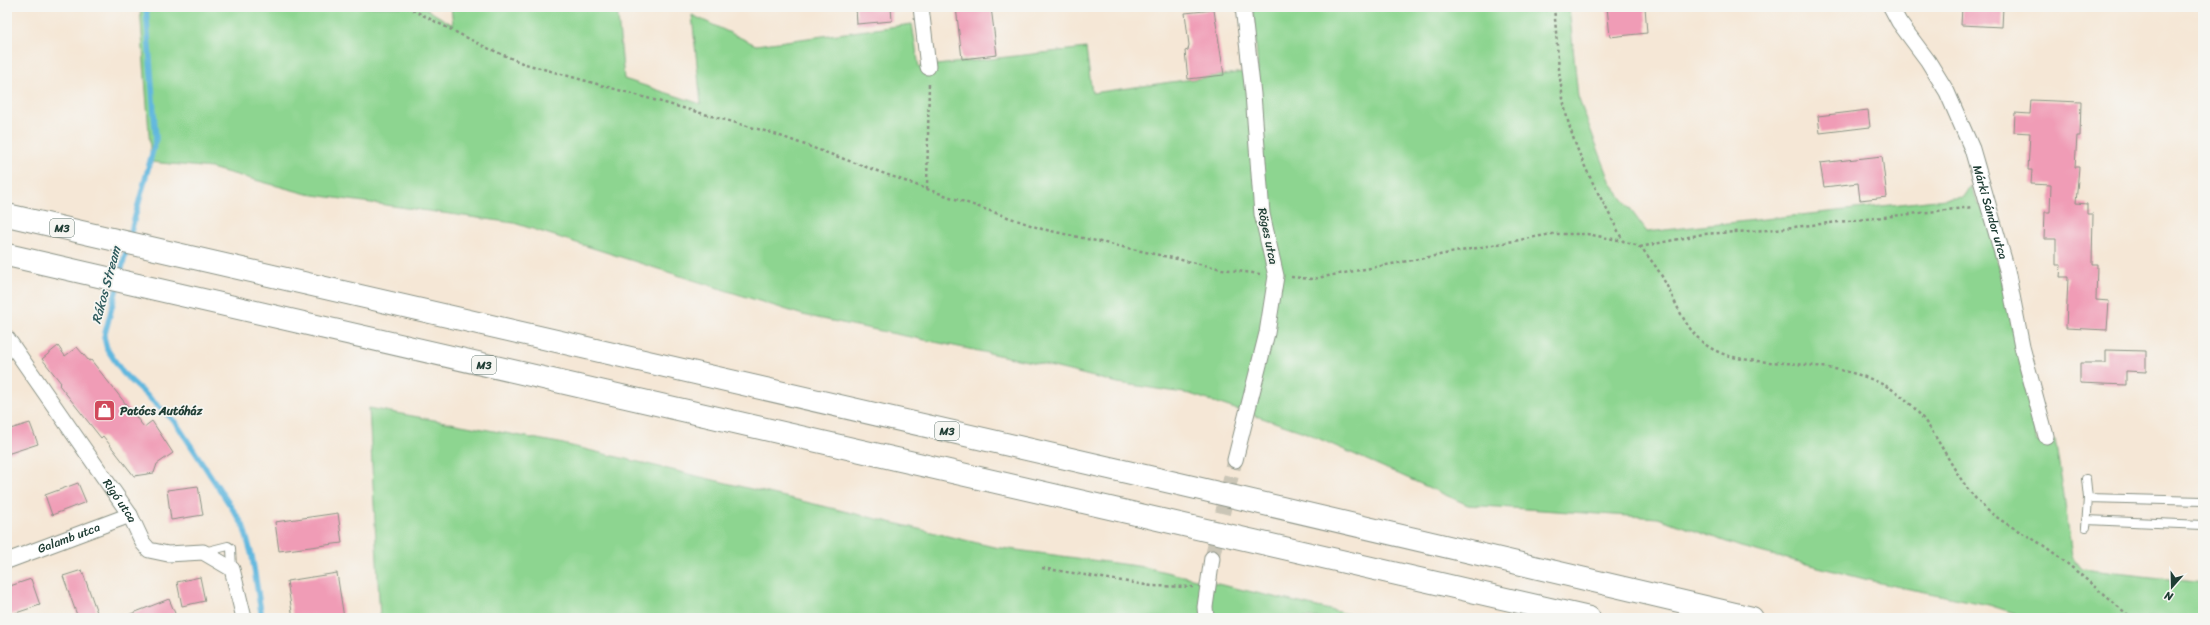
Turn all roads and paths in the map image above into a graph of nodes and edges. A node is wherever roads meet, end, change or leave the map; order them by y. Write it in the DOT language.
graph roads {
  1 [pos="407,7"];
  2 [pos="921,7"];
  3 [pos="1243,7"];
  4 [pos="1554,7"];
  5 [pos="1891,7"];
  6 [pos="928,67"];
  7 [pos="927,189"];
  8 [pos="1990,205"];
  9 [pos="7,215"];
  10 [pos="1623,241"];
  11 [pos="1640,247"];
  12 [pos="7,255"];
  13 [pos="1276,276"];
  14 [pos="7,338"];
  15 [pos="2046,436"];
  16 [pos="1235,460"];
  17 [pos="2086,479"];
  18 [pos="2088,498"];
  19 [pos="2203,501"];
  20 [pos="130,514"];
  21 [pos="2203,525"];
  22 [pos="1212,558"];
  23 [pos="7,561"];
  24 [pos="1042,568"];
  25 [pos="1207,587"];
  26 [pos="244,618"];
  27 [pos="1206,618"];
  28 [pos="1589,618"];
  29 [pos="1752,618"];
  30 [pos="2132,618"];
  1 -- 7 [label="path"];
  2 -- 6 [label="street"];
  3 -- 13 [label="street, Röges utca"];
  4 -- 10 [label="path"];
  5 -- 8 [label="street, Márki Sándor utca"];
  6 -- 7 [label="path"];
  7 -- 13 [label="path"];
  8 -- 11 [label="path"];
  8 -- 15 [label="street, Márki Sándor utca"];
  9 -- 29 [label="highway, M3"];
  10 -- 11 [label="path"];
  10 -- 13 [label="path"];
  11 -- 30 [label="path"];
  12 -- 28 [label="highway, M3"];
  13 -- 16 [label="street, Röges utca"];
  14 -- 20 [label="street, Rigó utca"];
  17 -- 18 [label="lane"];
  18 -- 19 [label="lane"];
  18 -- 21 [label="lane"];
  20 -- 23 [label="street, Galamb utca"];
  20 -- 26 [label="street, Rigó utca"];
  22 -- 25 [label="street"];
  24 -- 25 [label="path"];
  25 -- 27 [label="street"];
}
